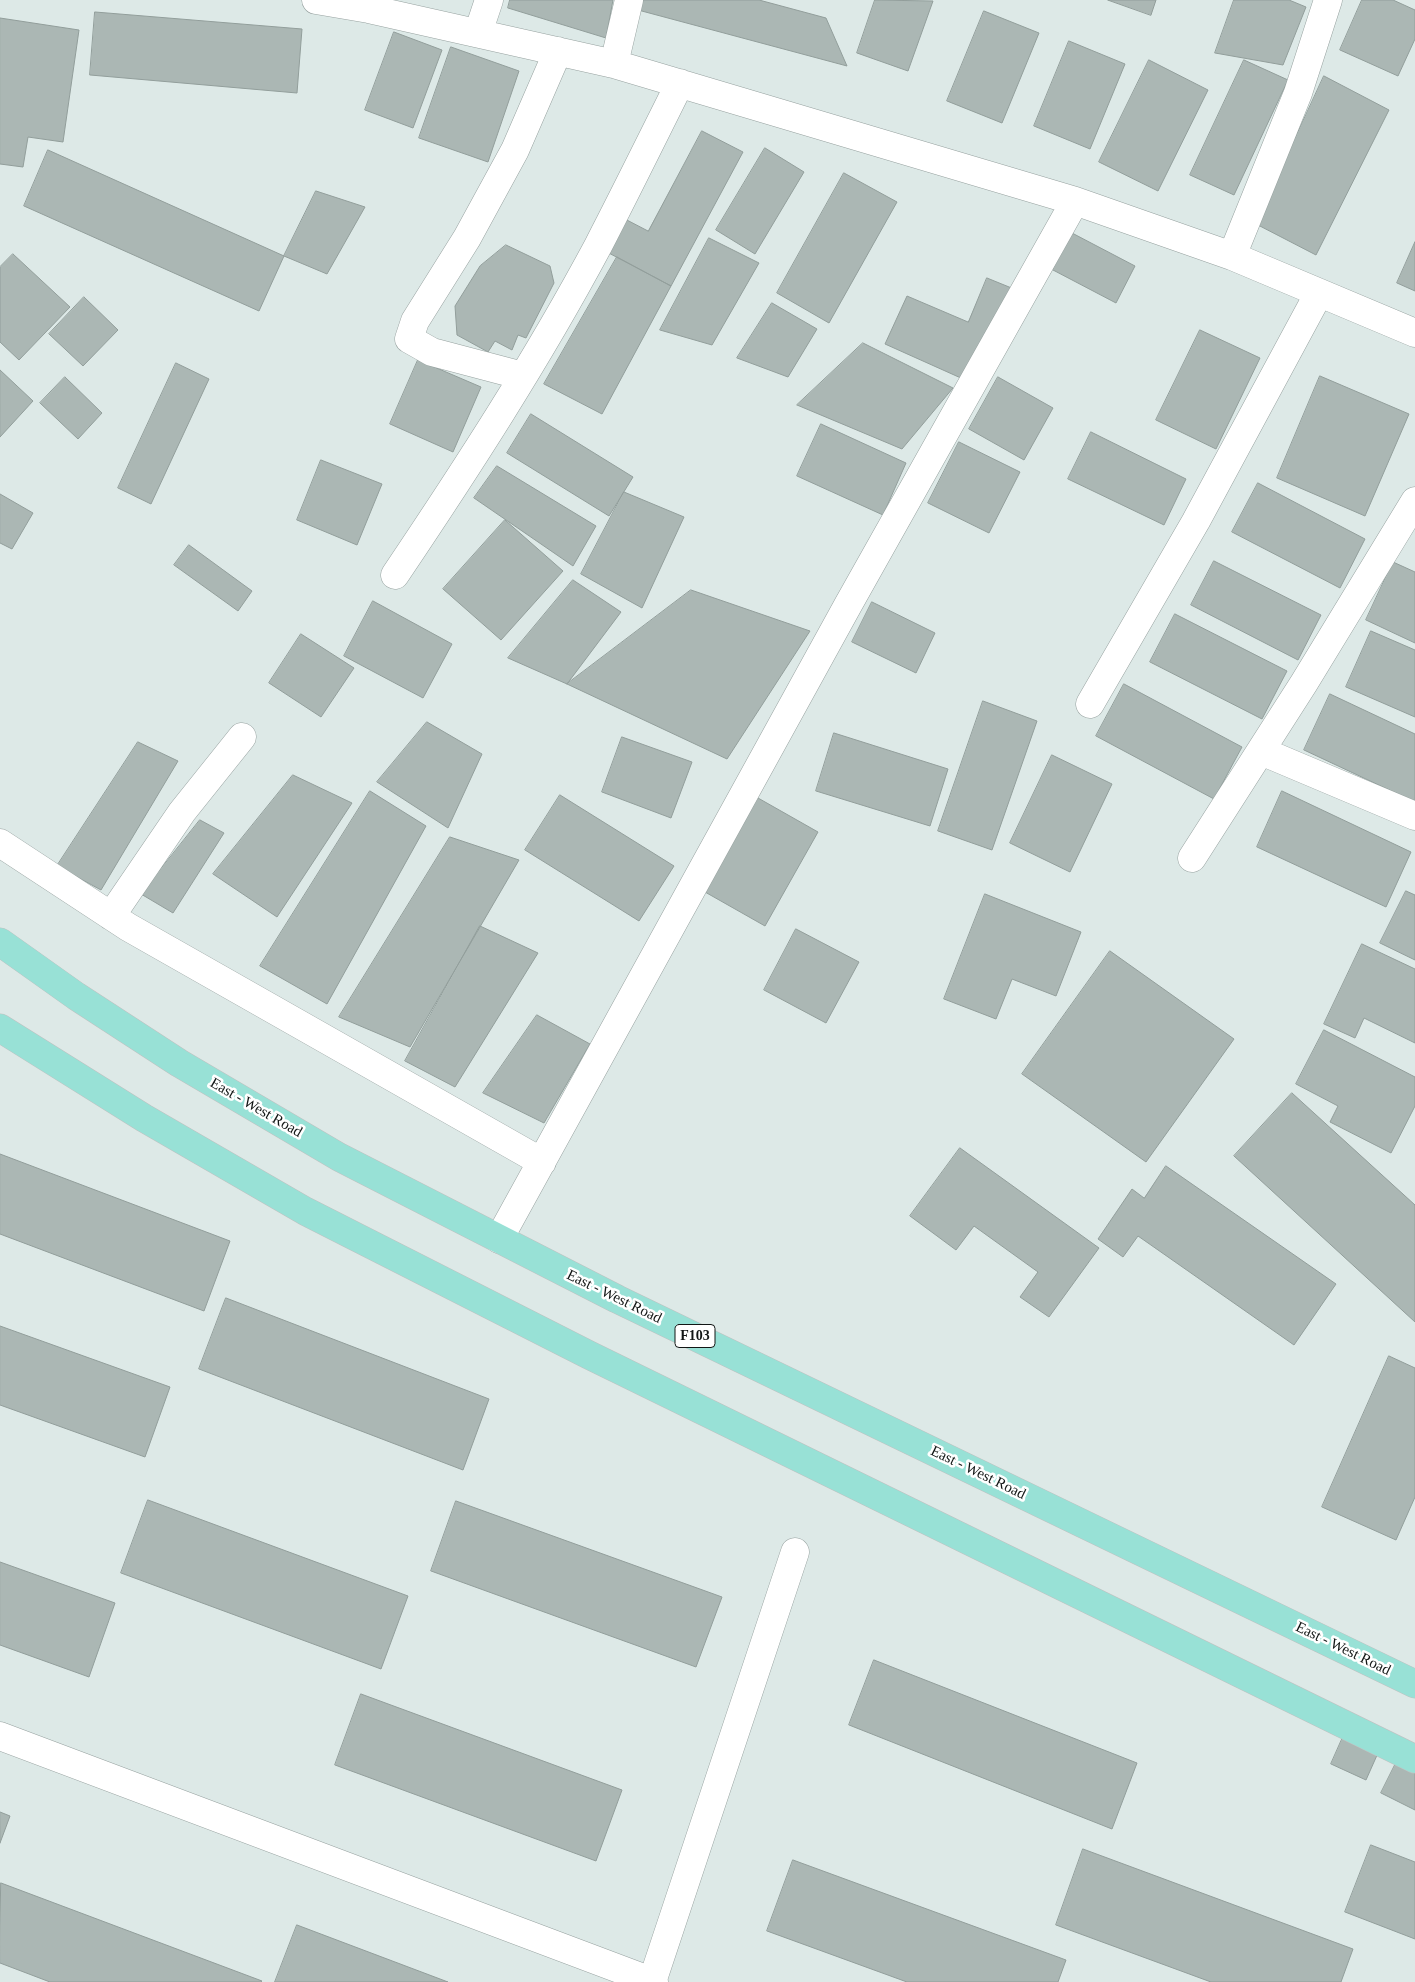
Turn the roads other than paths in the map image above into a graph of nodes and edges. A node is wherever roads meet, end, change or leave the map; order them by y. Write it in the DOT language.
graph roads {
  1 [pos="316,0"];
  2 [pos="490,0"];
  3 [pos="629,0"];
  4 [pos="1328,0"];
  5 [pos="370,5"];
  6 [pos="478,33"];
  7 [pos="558,51"];
  8 [pos="614,64"];
  9 [pos="680,83"];
  10 [pos="1075,200"];
  11 [pos="1232,256"];
  12 [pos="1319,293"];
  13 [pos="1415,333"];
  14 [pos="523,376"];
  15 [pos="1415,501"];
  16 [pos="394,575"];
  17 [pos="1090,704"];
  18 [pos="242,737"];
  19 [pos="1261,751"];
  20 [pos="1415,816"];
  21 [pos="0,843"];
  22 [pos="1192,858"];
  23 [pos="111,916"];
  24 [pos="3,944"];
  25 [pos="0,1028"];
  26 [pos="542,1162"];
  27 [pos="499,1239"];
  28 [pos="795,1552"];
  29 [pos="1415,1684"];
  30 [pos="0,1736"];
  31 [pos="1415,1759"];
  32 [pos="653,1982"];
  1 -- 5 [label="street"];
  2 -- 6 [label="street"];
  3 -- 8 [label="street"];
  4 -- 11 [label="street"];
  5 -- 6 [label="street"];
  6 -- 7 [label="street"];
  7 -- 8 [label="street"];
  7 -- 14 [label="street"];
  8 -- 9 [label="street"];
  9 -- 10 [label="street"];
  9 -- 14 [label="street"];
  10 -- 11 [label="street"];
  10 -- 26 [label="street"];
  11 -- 12 [label="street"];
  12 -- 13 [label="street"];
  12 -- 17 [label="street"];
  14 -- 16 [label="street"];
  15 -- 19 [label="street"];
  18 -- 23 [label="street"];
  19 -- 20 [label="street"];
  19 -- 22 [label="street"];
  21 -- 23 [label="street"];
  23 -- 26 [label="street"];
  24 -- 27 [label="main road, East - West Road / F103"];
  25 -- 31 [label="main road"];
  26 -- 27 [label="street"];
  27 -- 29 [label="main road, East - West Road / F103"];
  28 -- 32 [label="street"];
  30 -- 32 [label="street"];
}
